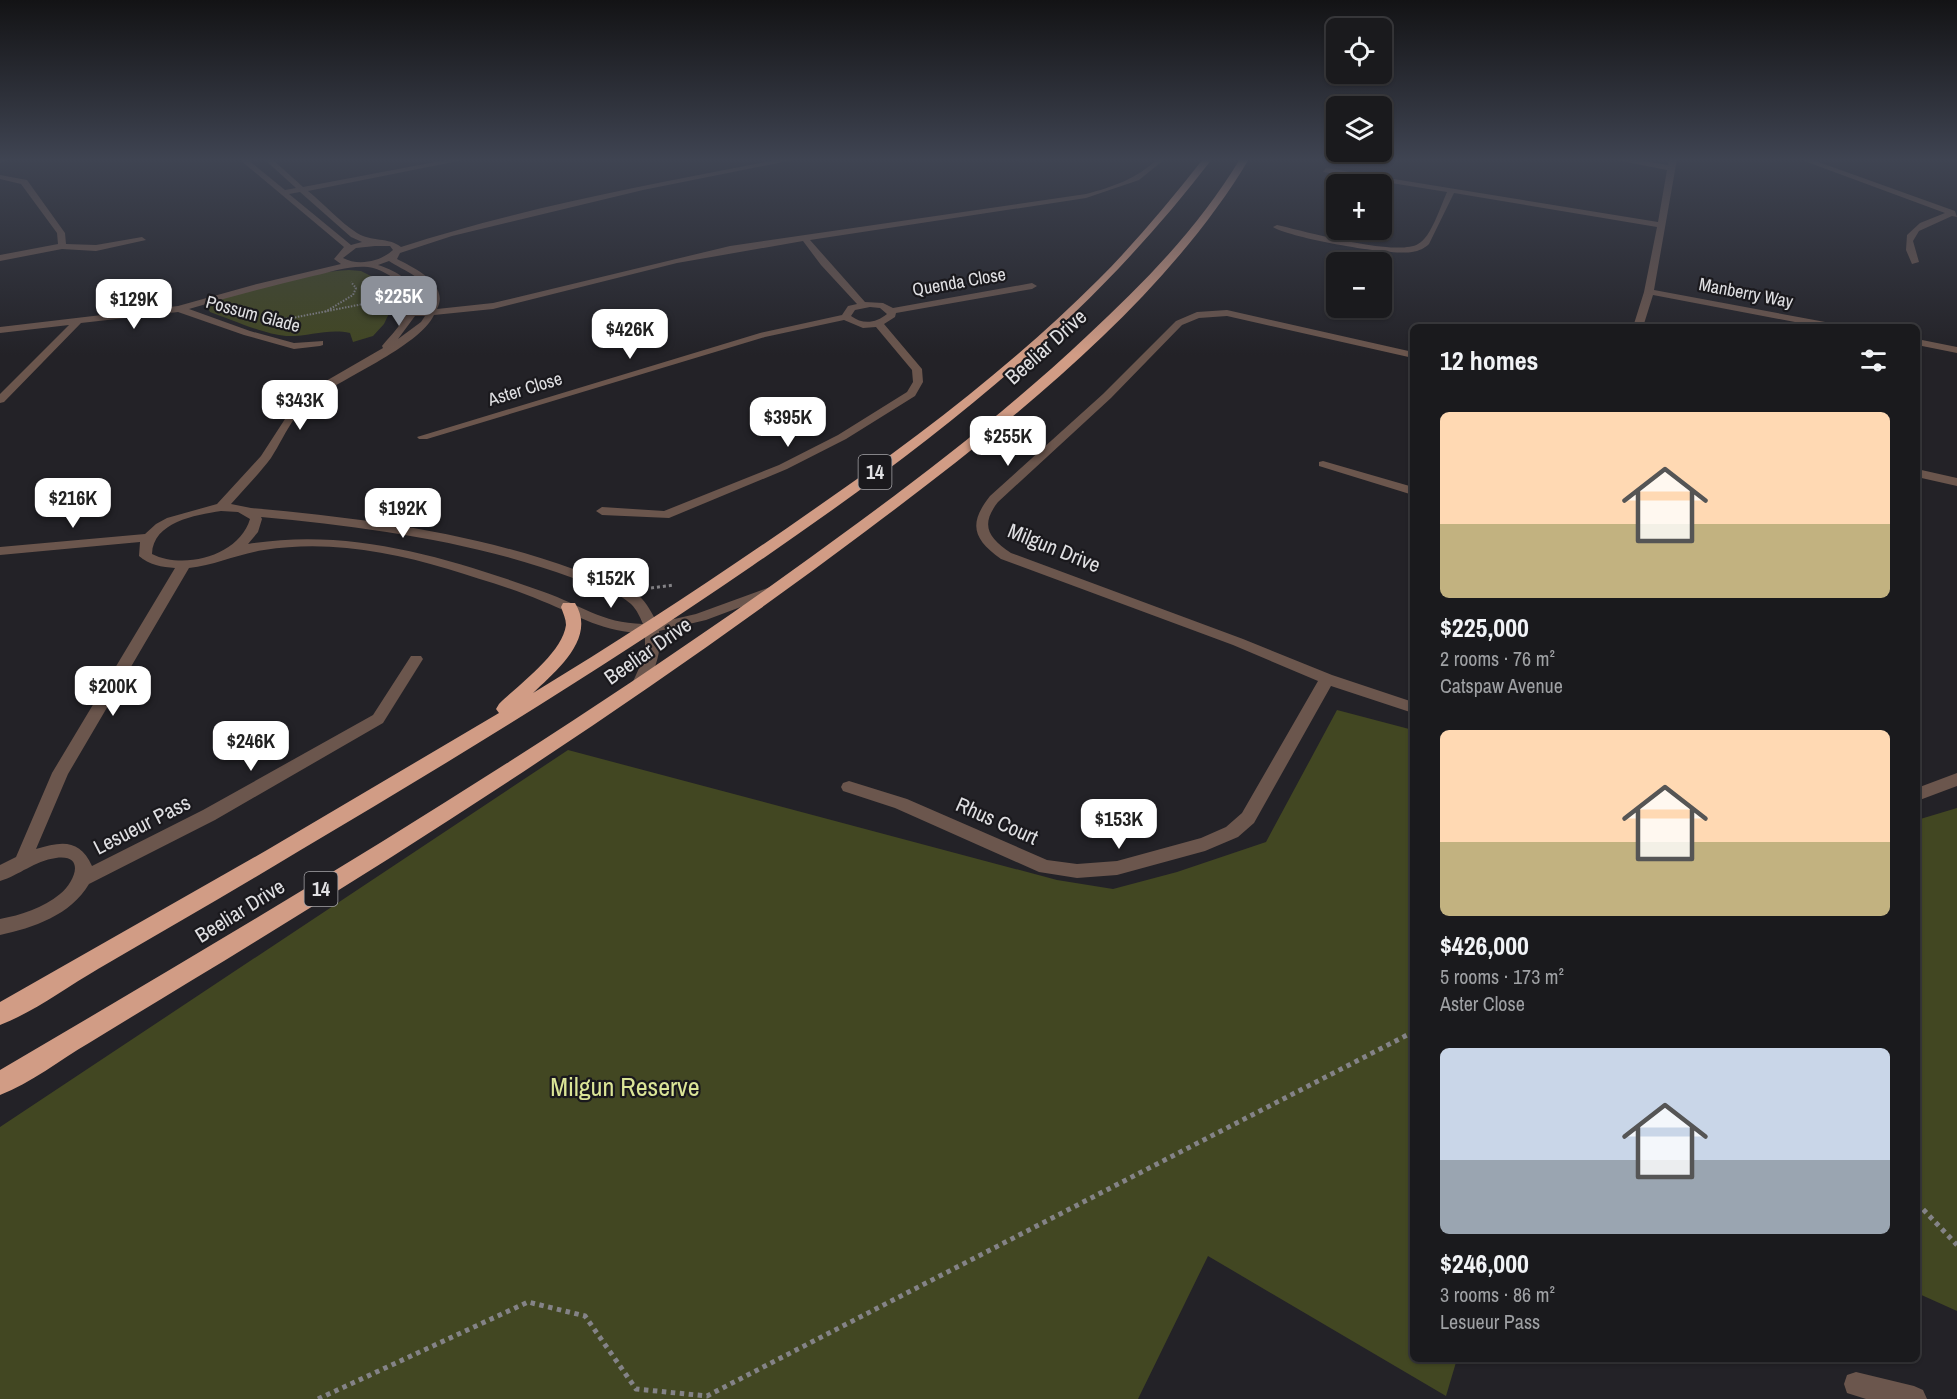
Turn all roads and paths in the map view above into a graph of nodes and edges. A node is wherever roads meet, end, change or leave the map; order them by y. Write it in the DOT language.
graph roads {
  1 [pos="56,224"];
  2 [pos="321,224"];
  3 [pos="341,224"];
  4 [pos="490,224"];
  5 [pos="897,224"];
  6 [pos="1157,224"];
  7 [pos="1200,224"];
  8 [pos="1435,224"];
  9 [pos="1656,224"];
  10 [pos="1930,224"];
  11 [pos="1660,225"];
  12 [pos="1277,227"];
  13 [pos="449,234"];
  14 [pos="805,238"];
  15 [pos="142,240"];
  16 [pos="375,243"];
  17 [pos="62,246"];
  18 [pos="350,248"];
  19 [pos="1408,251"];
  20 [pos="395,253"];
  21 [pos="1422,257"];
  22 [pos="0,258"];
  23 [pos="338,259"];
  24 [pos="1915,262"];
  25 [pos="353,264"];
  26 [pos="366,264"];
  27 [pos="350,281"];
  28 [pos="260,286"];
  29 [pos="1032,286"];
  30 [pos="1649,292"];
  31 [pos="862,305"];
  32 [pos="179,309"];
  33 [pos="891,311"];
  34 [pos="325,312"];
  35 [pos="432,312"];
  36 [pos="411,314"];
  37 [pos="846,317"];
  38 [pos="267,319"];
  39 [pos="77,322"];
  40 [pos="878,323"];
  41 [pos="1639,324"];
  42 [pos="1820,324"];
  43 [pos="0,330"];
  44 [pos="320,343"];
  45 [pos="1920,343"];
  46 [pos="1957,350"];
  47 [pos="1410,354"];
  48 [pos="379,355"];
  49 [pos="0,400"];
  50 [pos="423,437"];
  51 [pos="1323,464"];
  52 [pos="1920,474"];
  53 [pos="1957,482"];
  54 [pos="1410,490"];
  55 [pos="222,507"];
  56 [pos="602,511"];
  57 [pos="251,512"];
  58 [pos="148,538"];
  59 [pos="0,551"];
  60 [pos="227,552"];
  61 [pos="184,565"];
  62 [pos="784,585"];
  63 [pos="568,607"];
  64 [pos="651,627"];
  65 [pos="416,659"];
  66 [pos="1327,679"];
  67 [pos="637,688"];
  68 [pos="1410,707"];
  69 [pos="492,724"];
  70 [pos="1957,779"];
  71 [pos="849,788"];
  72 [pos="1920,794"];
  73 [pos="23,860"];
  74 [pos="0,874"];
  75 [pos="83,879"];
  76 [pos="0,927"];
  77 [pos="0,1014"];
  78 [pos="1410,1034"];
  79 [pos="0,1083"];
  80 [pos="1920,1206"];
  81 [pos="1957,1245"];
  82 [pos="1856,1384"];
  83 [pos="318,1399"];
  84 [pos="1914,1399"];
  1 -- 17 [label="street"];
  2 -- 18 [label="street"];
  3 -- 16 [label="street"];
  4 -- 13 [label="street"];
  5 -- 14 [label="street"];
  6 -- 64 [label="highway, Beeliar Drive / 14"];
  7 -- 62 [label="highway, Beeliar Drive / 14"];
  8 -- 19 [label="street"];
  9 -- 11 [label="street"];
  10 -- 24 [label="street"];
  11 -- 30 [label="street"];
  12 -- 19 [label="street"];
  13 -- 16 [label="street"];
  13 -- 20 [label="street"];
  14 -- 31 [label="street"];
  14 -- 35 [label="street"];
  15 -- 17 [label="street"];
  16 -- 18 [label="street"];
  16 -- 20 [label="street"];
  17 -- 22 [label="street"];
  18 -- 23 [label="street"];
  19 -- 21 [label="street"];
  20 -- 26 [label="street"];
  20 -- 35 [label="street"];
  23 -- 25 [label="street"];
  23 -- 28 [label="street"];
  25 -- 26 [label="street"];
  25 -- 28 [label="street"];
  26 -- 36 [label="street"];
  27 -- 34 [label="path"];
  28 -- 32 [label="street"];
  29 -- 33 [label="street, Quenda Close"];
  30 -- 41 [label="street"];
  30 -- 42 [label="street, Manberry Way"];
  31 -- 33 [label="street"];
  31 -- 37 [label="street"];
  32 -- 39 [label="street"];
  32 -- 44 [label="street, Possum Glade"];
  33 -- 40 [label="street"];
  34 -- 36 [label="path"];
  34 -- 38 [label="path"];
  35 -- 36 [label="street"];
  35 -- 48 [label="street"];
  36 -- 48 [label="street"];
  37 -- 40 [label="street"];
  37 -- 50 [label="street, Aster Close"];
  39 -- 43 [label="street"];
  39 -- 49 [label="street"];
  40 -- 56 [label="street"];
  45 -- 46 [label="street"];
  47 -- 66 [label="street, Milgun Drive"];
  48 -- 55 [label="street"];
  51 -- 54 [label="street"];
  52 -- 53 [label="street"];
  55 -- 57 [label="street"];
  55 -- 58 [label="street"];
  57 -- 60 [label="street"];
  57 -- 64 [label="street"];
  58 -- 59 [label="street"];
  58 -- 61 [label="street"];
  60 -- 61 [label="street"];
  60 -- 63 [label="street"];
  61 -- 73 [label="street"];
  62 -- 64 [label="street"];
  62 -- 67 [label="highway, Beeliar Drive / 14"];
  63 -- 64 [label="street"];
  63 -- 69 [label="highway"];
  64 -- 67 [label="street"];
  64 -- 69 [label="highway, Beeliar Drive / 14"];
  65 -- 75 [label="street, Lesueur Pass"];
  66 -- 68 [label="street, Milgun Drive"];
  66 -- 71 [label="street, Rhus Court"];
  67 -- 79 [label="highway, Beeliar Drive / 14"];
  69 -- 77 [label="highway, Beeliar Drive / 14"];
  70 -- 72 [label="street"];
  73 -- 74 [label="street"];
  73 -- 75 [label="street"];
  75 -- 76 [label="street, Lesueur Pass"];
  78 -- 83 [label="path"];
  80 -- 81 [label="path"];
  82 -- 84 [label="street"];
}
